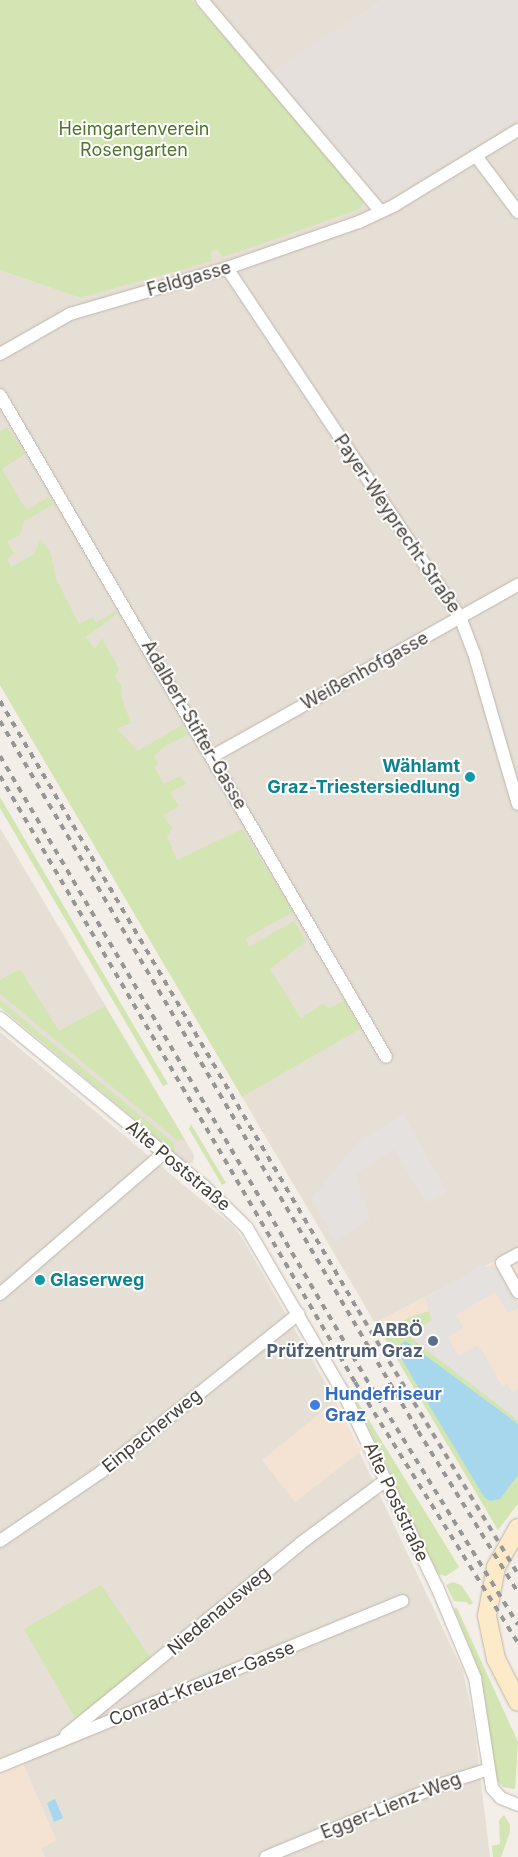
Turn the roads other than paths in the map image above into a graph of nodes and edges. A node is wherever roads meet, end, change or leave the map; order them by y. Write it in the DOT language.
graph roads {
  1 [pos="202,0"];
  2 [pos="518,130"];
  3 [pos="476,156"];
  4 [pos="381,212"];
  5 [pos="518,212"];
  6 [pos="227,268"];
  7 [pos="0,354"];
  8 [pos="0,395"];
  9 [pos="518,585"];
  10 [pos="460,617"];
  11 [pos="213,756"];
  12 [pos="518,804"];
  13 [pos="0,1018"];
  14 [pos="386,1057"];
  15 [pos="164,1153"];
  16 [pos="518,1254"];
  17 [pos="518,1292"];
  18 [pos="0,1294"];
  19 [pos="298,1314"];
  20 [pos="386,1480"];
  21 [pos="518,1528"];
  22 [pos="0,1541"];
  23 [pos="403,1601"];
  24 [pos="518,1702"];
  25 [pos="54,1744"];
  26 [pos="0,1766"];
  27 [pos="489,1770"];
  28 [pos="518,1806"];
  29 [pos="266,1857"];
  1 -- 4 [label="street"];
  2 -- 3 [label="street, Feldgasse"];
  3 -- 4 [label="street, Feldgasse"];
  3 -- 5 [label="street"];
  4 -- 6 [label="street, Feldgasse"];
  6 -- 7 [label="street, Feldgasse"];
  6 -- 10 [label="street, Payer-Weyprecht-Straße"];
  8 -- 11 [label="street, Adalbert-Stifter-Gasse"];
  9 -- 10 [label="street, Weißenhofgasse"];
  10 -- 11 [label="street, Weißenhofgasse"];
  10 -- 12 [label="street, Payer-Weyprecht-Straße"];
  11 -- 14 [label="street, Adalbert-Stifter-Gasse"];
  13 -- 15 [label="street, Alte Poststraße"];
  15 -- 18 [label="street"];
  15 -- 19 [label="street, Alte Poststraße"];
  16 -- 17 [label="street"];
  19 -- 20 [label="street, Alte Poststraße"];
  19 -- 22 [label="street, Einpacherweg"];
  20 -- 25 [label="street, Niedenausweg"];
  20 -- 27 [label="street, Alte Poststraße"];
  21 -- 24 [label="main road"];
  23 -- 25 [label="street, Conrad-Kreuzer-Gasse"];
  25 -- 26 [label="street, Conrad-Kreuzer-Gasse"];
  27 -- 28 [label="street, Alte Poststraße"];
  27 -- 29 [label="street, Egger-Lienz-Weg"];
}
